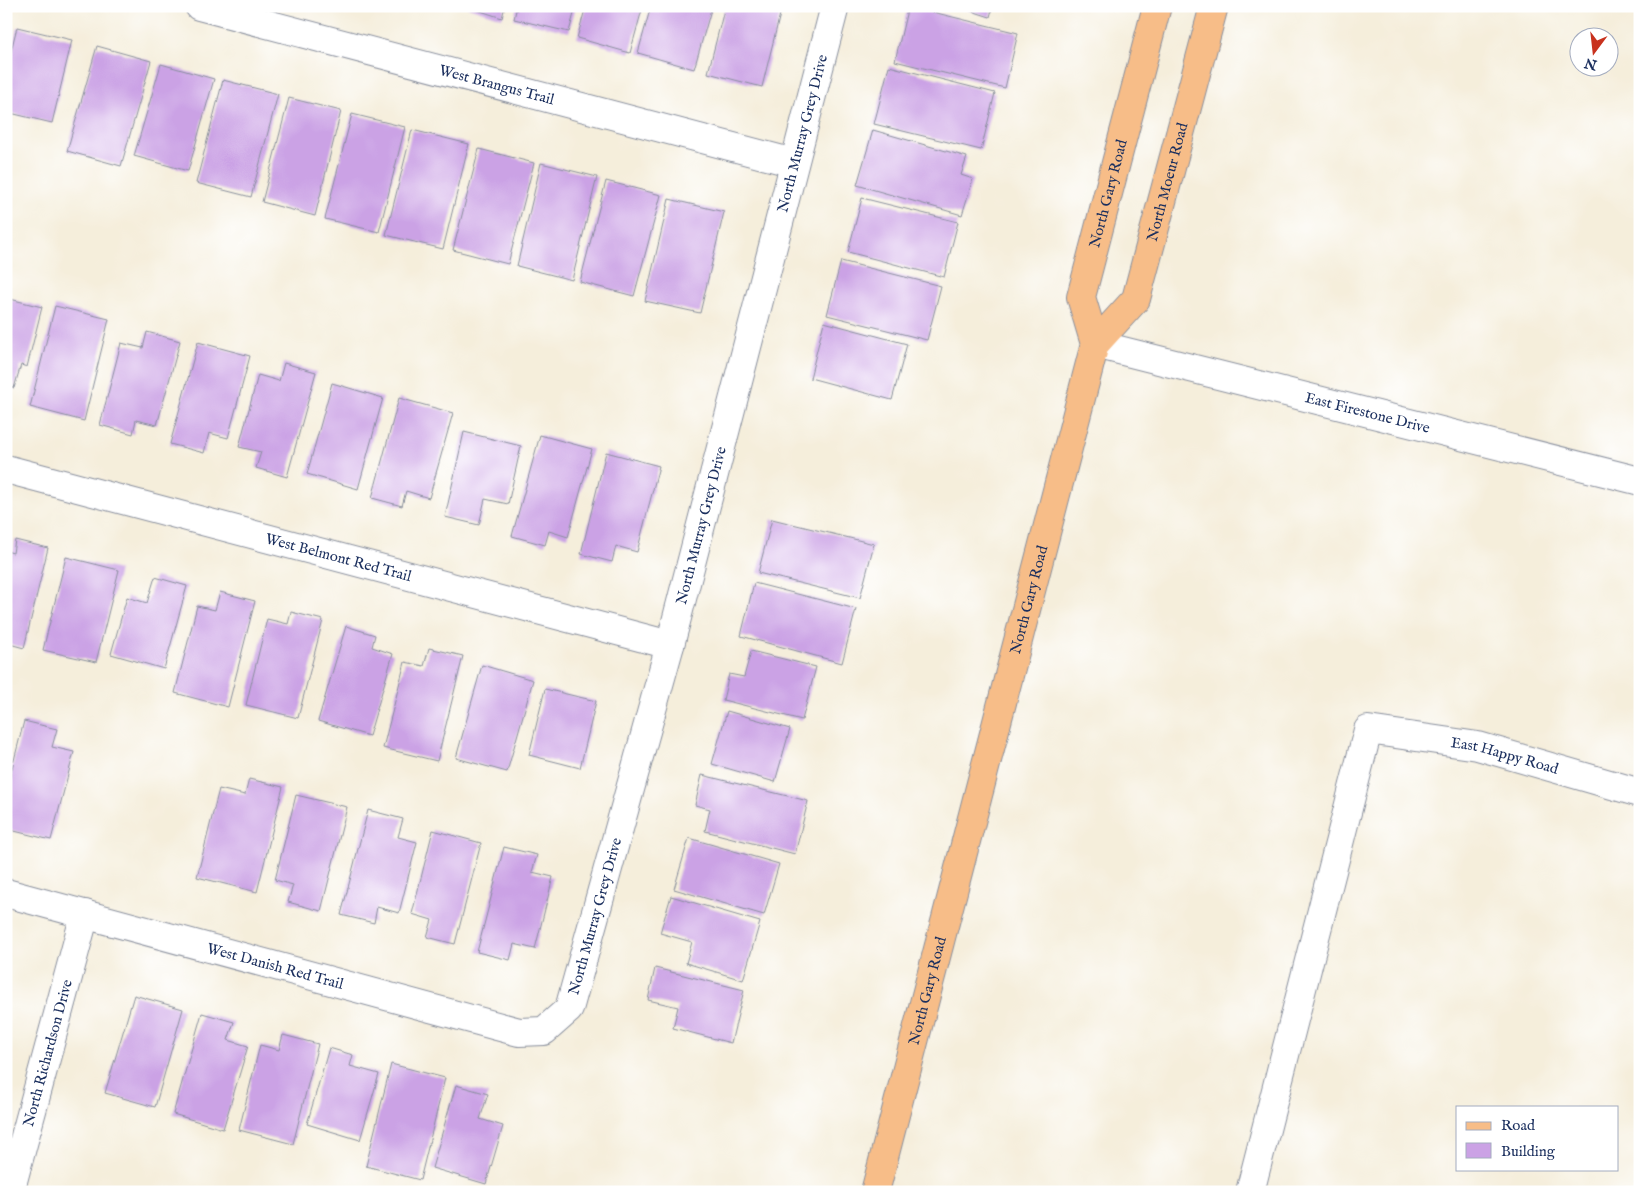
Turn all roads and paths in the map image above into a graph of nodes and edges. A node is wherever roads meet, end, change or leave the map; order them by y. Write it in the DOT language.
graph roads {
  1 [pos="199,6"];
  2 [pos="835,6"];
  3 [pos="1157,6"];
  4 [pos="1214,6"];
  5 [pos="794,163"];
  6 [pos="1095,344"];
  7 [pos="6,469"];
  8 [pos="1640,481"];
  9 [pos="670,645"];
  10 [pos="1640,793"];
  11 [pos="6,893"];
  12 [pos="85,914"];
  13 [pos="544,1031"];
  14 [pos="10,1192"];
  15 [pos="875,1192"];
  16 [pos="1250,1192"];
  1 -- 5 [label="street, West Brangus Trail"];
  2 -- 5 [label="street, North Murray Grey Drive"];
  3 -- 6 [label="main road, North Gary Road"];
  4 -- 6 [label="main road, North Moeur Road"];
  5 -- 9 [label="street, North Murray Grey Drive"];
  6 -- 8 [label="street, East Firestone Drive"];
  6 -- 15 [label="main road, North Gary Road"];
  7 -- 9 [label="street, West Belmont Red Trail"];
  9 -- 13 [label="street, North Murray Grey Drive"];
  10 -- 16 [label="street, East Happy Road"];
  11 -- 12 [label="street, West Danish Red Trail"];
  12 -- 13 [label="street, West Danish Red Trail"];
  12 -- 14 [label="street, North Richardson Drive"];
}
